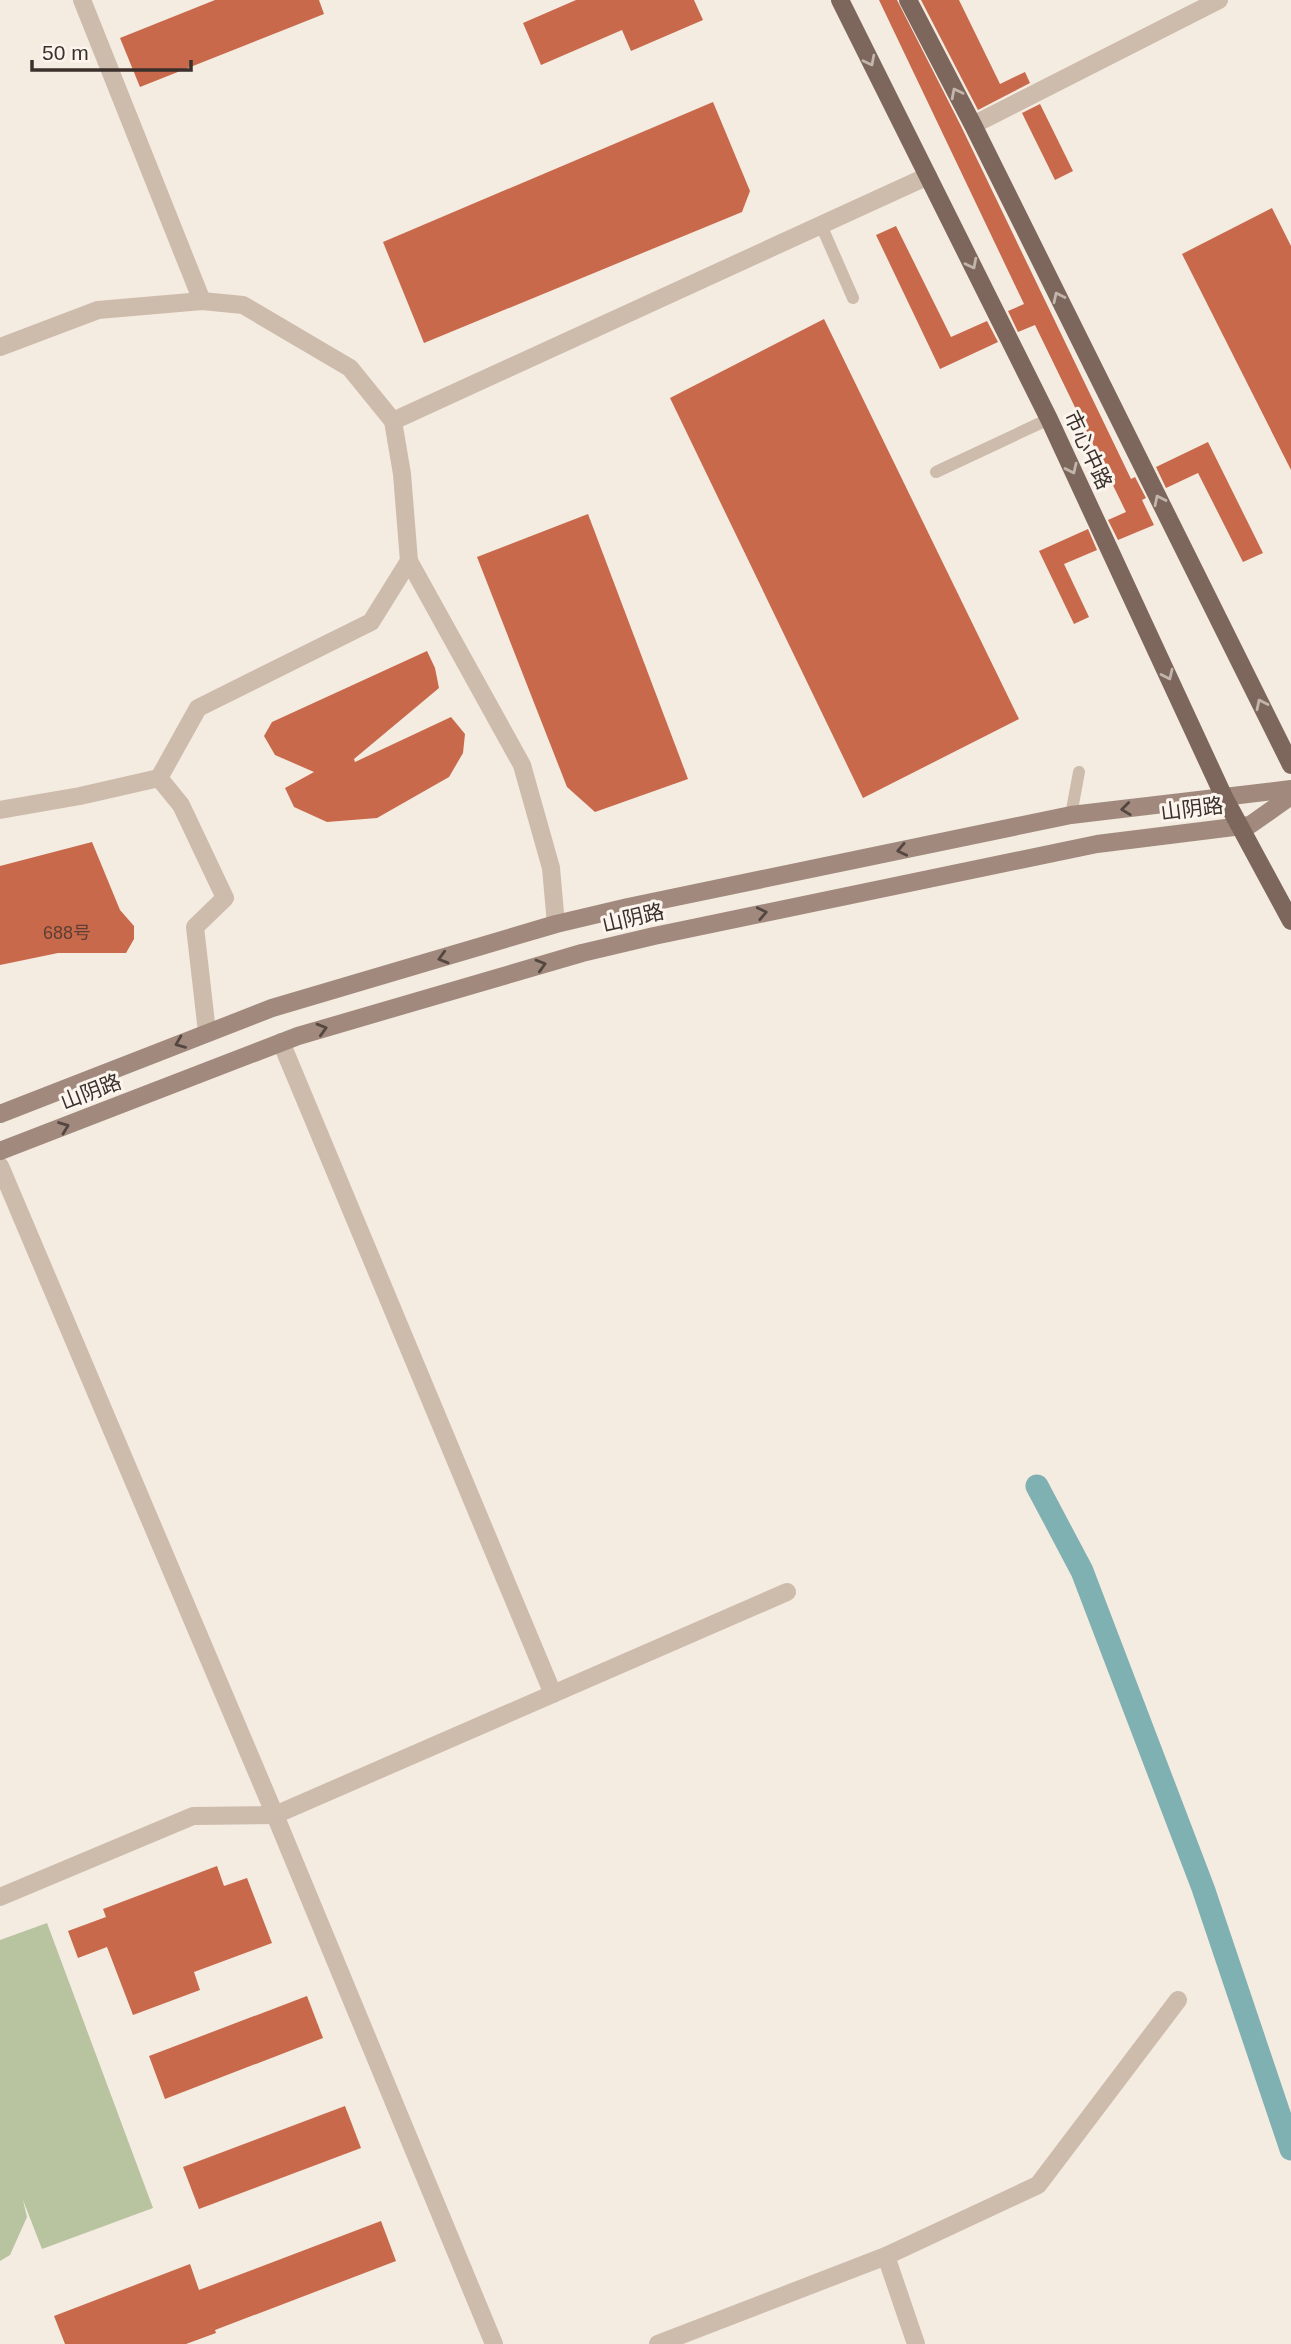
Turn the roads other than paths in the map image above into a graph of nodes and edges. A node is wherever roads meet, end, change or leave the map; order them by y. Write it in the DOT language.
graph roads {
  1 [pos="82,0"];
  2 [pos="839,0"];
  3 [pos="908,0"];
  4 [pos="1219,0"];
  5 [pos="973,125"];
  6 [pos="928,176"];
  7 [pos="821,225"];
  8 [pos="853,298"];
  9 [pos="202,301"];
  10 [pos="0,347"];
  11 [pos="1049,419"];
  12 [pos="394,421"];
  13 [pos="936,472"];
  14 [pos="409,561"];
  15 [pos="1291,765"];
  16 [pos="1079,772"];
  17 [pos="159,778"];
  18 [pos="1291,789"];
  19 [pos="1291,796"];
  20 [pos="1224,797"];
  21 [pos="0,810"];
  22 [pos="1071,816"];
  23 [pos="1240,827"];
  24 [pos="1291,921"];
  25 [pos="556,925"];
  26 [pos="206,1032"];
  27 [pos="281,1042"];
  28 [pos="0,1114"];
  29 [pos="0,1151"];
  30 [pos="0,1166"];
  31 [pos="787,1592"];
  32 [pos="553,1694"];
  33 [pos="275,1815"];
  34 [pos="0,1897"];
  35 [pos="1178,2000"];
  36 [pos="886,2256"];
  37 [pos="494,2344"];
  38 [pos="657,2344"];
  39 [pos="916,2344"];
  1 -- 9 [label="street"];
  2 -- 6 [label="main road, 市心中路, one-way"];
  5 -- 3 [label="main road, 市心中路, one-way"];
  4 -- 5 [label="street"];
  15 -- 5 [label="main road, 市心中路, one-way"];
  6 -- 7 [label="street"];
  6 -- 11 [label="main road, 市心中路, one-way"];
  7 -- 8 [label="lane"];
  7 -- 12 [label="street"];
  9 -- 10 [label="street"];
  9 -- 12 [label="street"];
  11 -- 13 [label="lane"];
  11 -- 20 [label="main road, 市心中路, one-way"];
  12 -- 14 [label="street"];
  14 -- 17 [label="street"];
  14 -- 25 [label="street"];
  16 -- 22 [label="lane"];
  17 -- 21 [label="street"];
  17 -- 26 [label="street"];
  18 -- 20 [label="main road, 山阴路"];
  19 -- 23 [label="main road, 山阴路"];
  20 -- 22 [label="main road, 山阴路, one-way"];
  20 -- 23 [label="main road, 市心中路"];
  22 -- 25 [label="main road, 山阴路, one-way"];
  23 -- 24 [label="main road, 市心中路"];
  27 -- 23 [label="main road, 山阴路, one-way"];
  25 -- 26 [label="main road, 山阴路, one-way"];
  26 -- 28 [label="main road, 山阴路, one-way"];
  29 -- 27 [label="main road, 山阴路, one-way"];
  27 -- 32 [label="street"];
  30 -- 33 [label="street"];
  31 -- 32 [label="street"];
  32 -- 33 [label="street"];
  33 -- 34 [label="street"];
  33 -- 37 [label="street"];
  35 -- 36 [label="street"];
  36 -- 38 [label="street"];
  36 -- 39 [label="street"];
}
